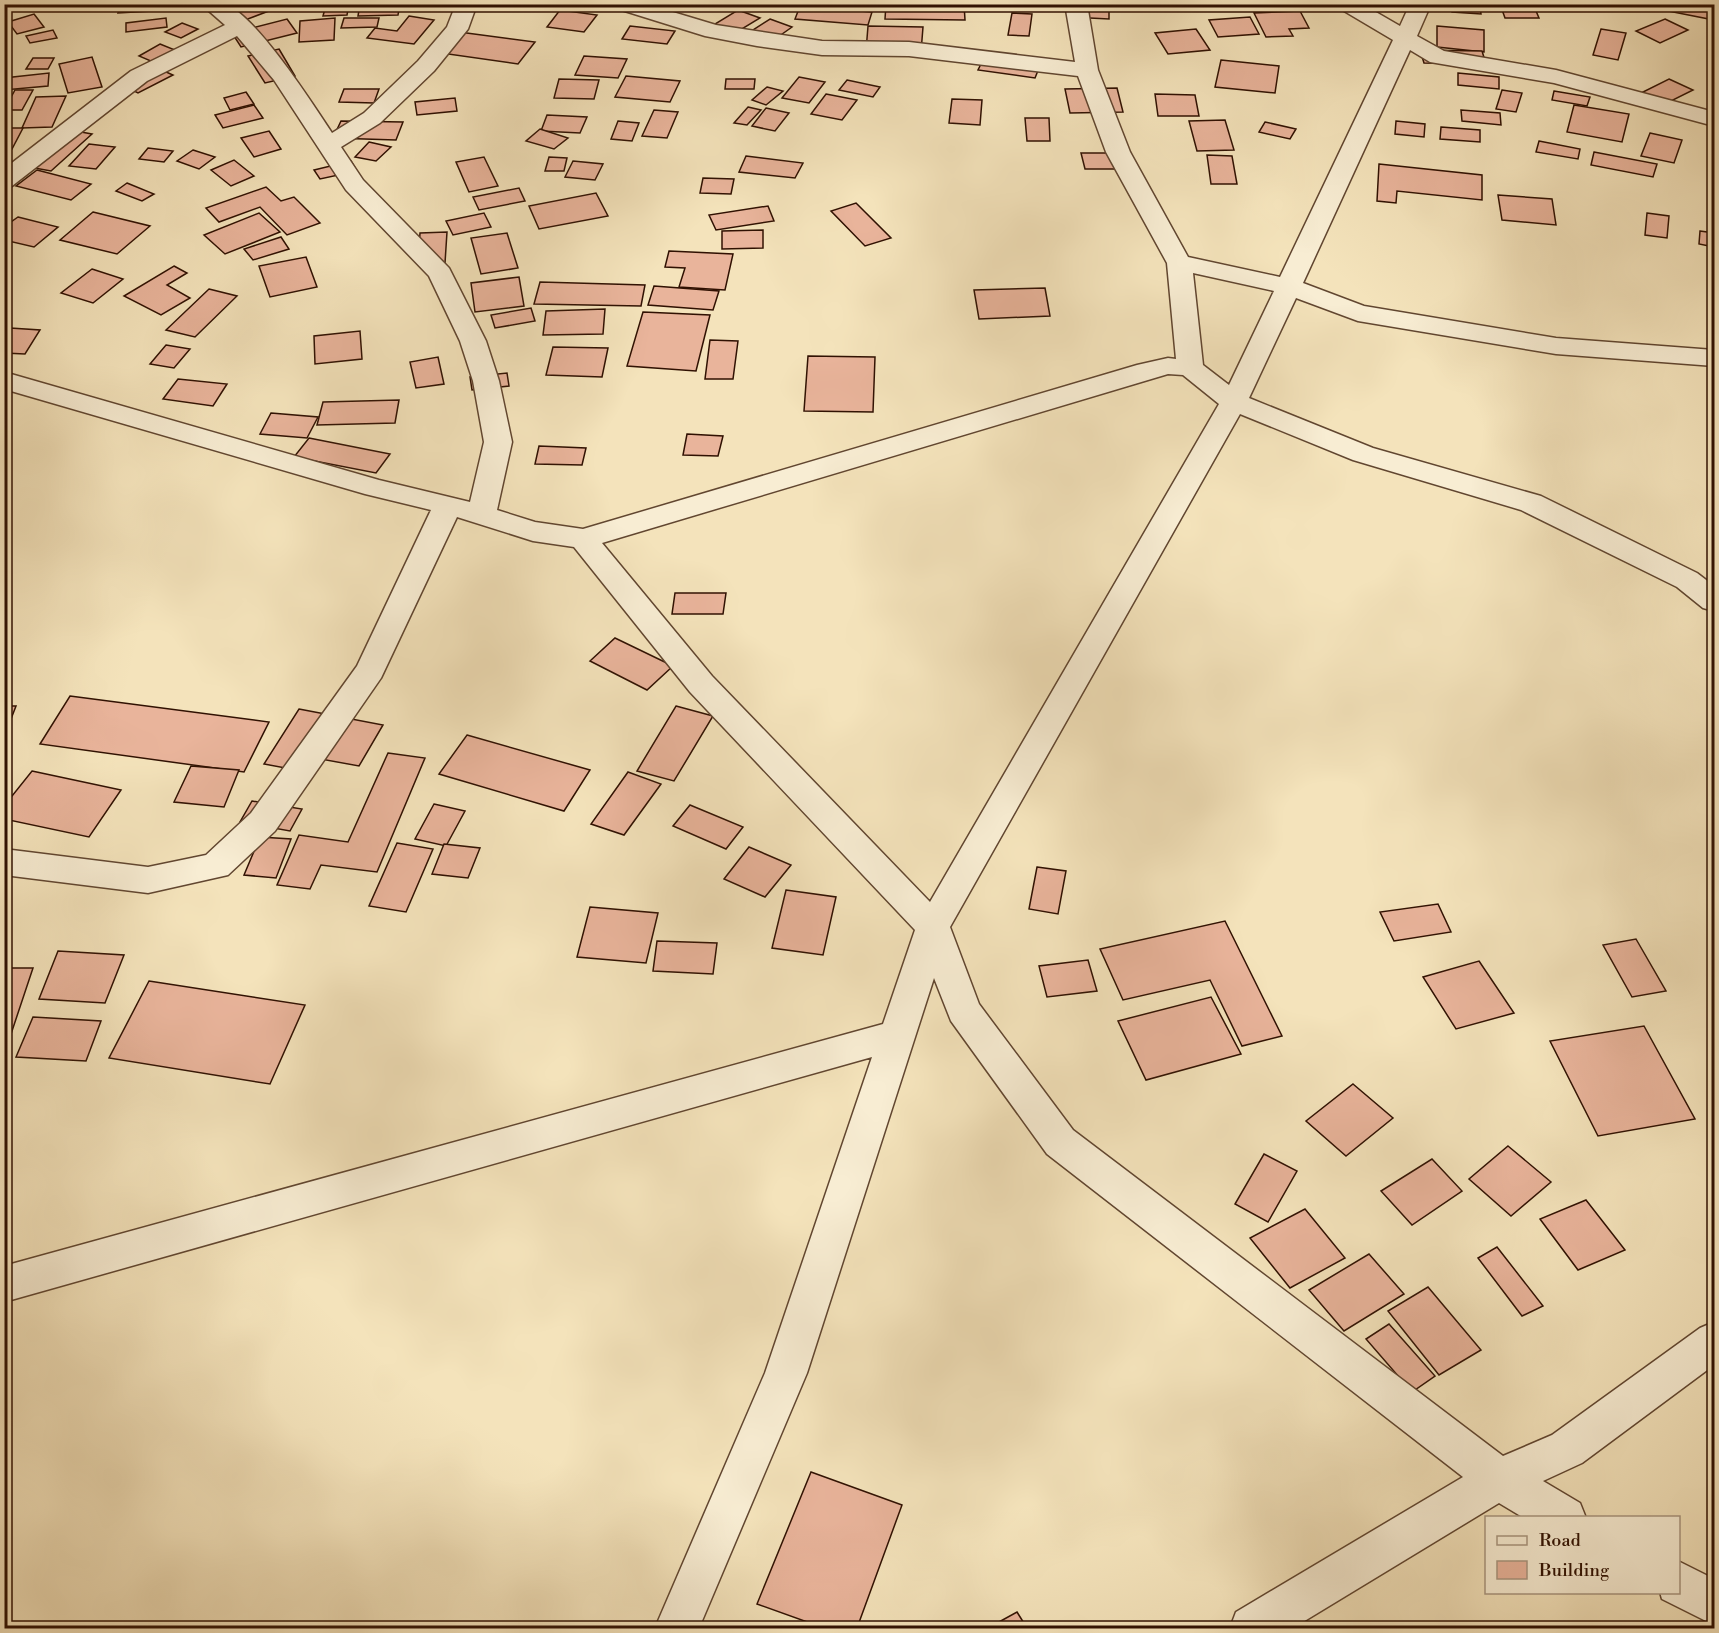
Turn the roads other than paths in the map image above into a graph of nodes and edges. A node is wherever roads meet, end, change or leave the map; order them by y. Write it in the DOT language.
graph roads {
  1 [pos="211,4"];
  2 [pos="467,4"];
  3 [pos="622,4"];
  4 [pos="1076,4"];
  5 [pos="1346,4"];
  6 [pos="1421,4"];
  7 [pos="240,26"];
  8 [pos="1407,39"];
  9 [pos="1087,70"];
  10 [pos="1714,120"];
  11 [pos="327,146"];
  12 [pos="4,181"];
  13 [pos="1179,263"];
  14 [pos="1287,286"];
  15 [pos="1714,358"];
  16 [pos="1190,368"];
  17 [pos="4,380"];
  18 [pos="1234,402"];
  19 [pos="448,505"];
  20 [pos="481,516"];
  21 [pos="583,538"];
  22 [pos="1714,601"];
  23 [pos="4,862"];
  24 [pos="933,927"];
  25 [pos="897,1035"];
  26 [pos="4,1284"];
  27 [pos="1714,1341"];
  28 [pos="1499,1479"];
  29 [pos="1562,1516"];
  30 [pos="1680,1584"];
  31 [pos="1714,1603"];
  32 [pos="676,1629"];
  33 [pos="1252,1629"];
  1 -- 7 [label="street"];
  2 -- 11 [label="street"];
  3 -- 9 [label="street"];
  4 -- 9 [label="street"];
  5 -- 8 [label="street"];
  6 -- 8 [label="street"];
  7 -- 11 [label="street"];
  7 -- 12 [label="street"];
  8 -- 10 [label="street"];
  8 -- 14 [label="street"];
  9 -- 13 [label="street"];
  11 -- 20 [label="street"];
  13 -- 14 [label="street"];
  13 -- 16 [label="street"];
  14 -- 15 [label="street"];
  14 -- 18 [label="street"];
  16 -- 18 [label="street"];
  16 -- 21 [label="street"];
  17 -- 19 [label="street"];
  18 -- 22 [label="street"];
  18 -- 24 [label="street"];
  19 -- 20 [label="street"];
  19 -- 23 [label="street"];
  20 -- 21 [label="street"];
  21 -- 24 [label="street"];
  24 -- 25 [label="street"];
  24 -- 28 [label="street"];
  25 -- 26 [label="street"];
  25 -- 32 [label="street"];
  27 -- 28 [label="street"];
  28 -- 29 [label="street"];
  28 -- 33 [label="street"];
  30 -- 31 [label="street"];
}
